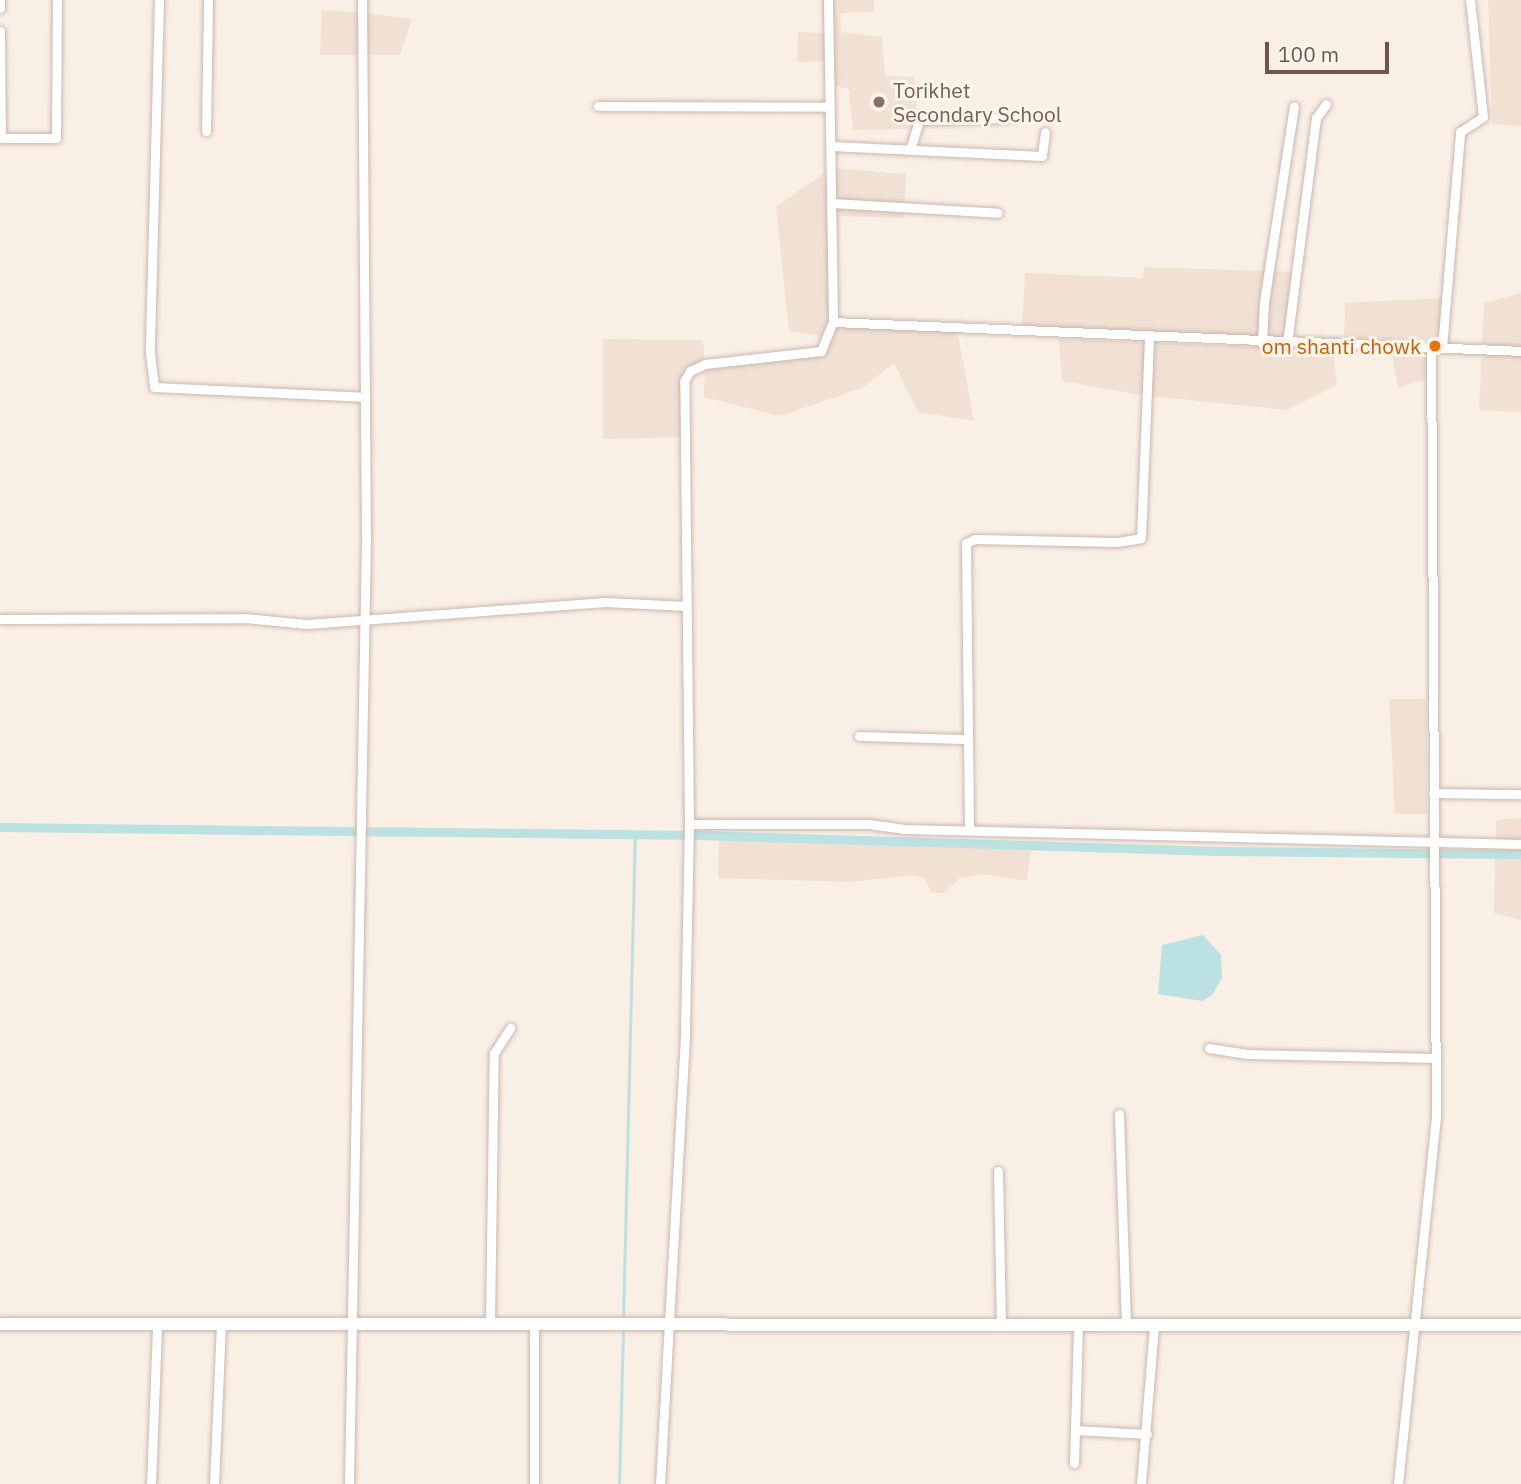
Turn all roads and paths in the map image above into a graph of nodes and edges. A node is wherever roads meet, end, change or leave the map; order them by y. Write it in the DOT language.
graph roads {
  1 [pos="0,0"];
  2 [pos="57,0"];
  3 [pos="159,0"];
  4 [pos="208,0"];
  5 [pos="362,0"];
  6 [pos="828,0"];
  7 [pos="1470,0"];
  8 [pos="0,8"];
  9 [pos="0,31"];
  10 [pos="1326,104"];
  11 [pos="598,106"];
  12 [pos="1294,106"];
  13 [pos="830,107"];
  14 [pos="1006,118"];
  15 [pos="205,131"];
  16 [pos="1045,132"];
  17 [pos="831,146"];
  18 [pos="910,150"];
  19 [pos="832,202"];
  20 [pos="998,213"];
  21 [pos="833,322"];
  22 [pos="1149,338"];
  23 [pos="1262,343"];
  24 [pos="1287,344"];
  25 [pos="1431,348"];
  26 [pos="1442,348"];
  27 [pos="1521,351"];
  28 [pos="363,397"];
  29 [pos="686,606"];
  30 [pos="0,619"];
  31 [pos="364,621"];
  32 [pos="859,736"];
  33 [pos="967,740"];
  34 [pos="1433,793"];
  35 [pos="1521,794"];
  36 [pos="689,827"];
  37 [pos="969,830"];
  38 [pos="1434,843"];
  39 [pos="1521,844"];
  40 [pos="510,1028"];
  41 [pos="1209,1048"];
  42 [pos="1436,1058"];
  43 [pos="1119,1114"];
  44 [pos="998,1171"];
  45 [pos="490,1323"];
  46 [pos="0,1324"];
  47 [pos="350,1324"];
  48 [pos="534,1324"];
  49 [pos="157,1325"];
  50 [pos="221,1325"];
  51 [pos="672,1325"];
  52 [pos="1078,1325"];
  53 [pos="1126,1325"];
  54 [pos="1154,1325"];
  55 [pos="1415,1325"];
  56 [pos="1521,1325"];
  57 [pos="1001,1326"];
  58 [pos="1075,1430"];
  59 [pos="1147,1433"];
  60 [pos="1074,1463"];
  61 [pos="151,1484"];
  62 [pos="214,1484"];
  63 [pos="349,1484"];
  64 [pos="534,1484"];
  65 [pos="660,1484"];
  66 [pos="1142,1484"];
  67 [pos="1398,1484"];
  1 -- 8 [label="street"];
  2 -- 9 [label="street"];
  3 -- 28 [label="street"];
  4 -- 15 [label="street"];
  5 -- 28 [label="street"];
  6 -- 13 [label="street"];
  7 -- 26 [label="street"];
  10 -- 24 [label="street"];
  11 -- 13 [label="street"];
  12 -- 23 [label="street"];
  13 -- 17 [label="street"];
  14 -- 18 [label="street"];
  16 -- 18 [label="street"];
  17 -- 18 [label="street"];
  17 -- 19 [label="street"];
  19 -- 20 [label="street"];
  19 -- 21 [label="street"];
  21 -- 22 [label="street"];
  21 -- 29 [label="street"];
  22 -- 23 [label="street"];
  22 -- 33 [label="street"];
  23 -- 24 [label="street"];
  24 -- 25 [label="street"];
  25 -- 26 [label="street"];
  25 -- 34 [label="street"];
  26 -- 27 [label="street"];
  28 -- 31 [label="street"];
  29 -- 31 [label="street"];
  29 -- 36 [label="street"];
  30 -- 31 [label="street"];
  31 -- 47 [label="street"];
  32 -- 33 [label="street"];
  33 -- 37 [label="street"];
  34 -- 35 [label="street"];
  34 -- 38 [label="street"];
  36 -- 37 [label="street"];
  36 -- 51 [label="street"];
  37 -- 38 [label="street"];
  38 -- 39 [label="street"];
  38 -- 42 [label="street"];
  40 -- 45 [label="street"];
  41 -- 42 [label="street"];
  42 -- 55 [label="street"];
  43 -- 53 [label="street"];
  44 -- 57 [label="street"];
  45 -- 47 [label="street"];
  45 -- 48 [label="street"];
  46 -- 49 [label="street"];
  47 -- 50 [label="street"];
  47 -- 63 [label="street"];
  48 -- 51 [label="street"];
  48 -- 64 [label="street"];
  49 -- 50 [label="street"];
  49 -- 61 [label="street"];
  50 -- 62 [label="street"];
  51 -- 57 [label="street"];
  51 -- 65 [label="street"];
  52 -- 53 [label="street"];
  52 -- 57 [label="street"];
  52 -- 58 [label="street"];
  53 -- 54 [label="street"];
  54 -- 55 [label="street"];
  54 -- 59 [label="street"];
  55 -- 56 [label="street"];
  55 -- 67 [label="street"];
  58 -- 59 [label="street"];
  58 -- 60 [label="street"];
  59 -- 66 [label="street"];
}
